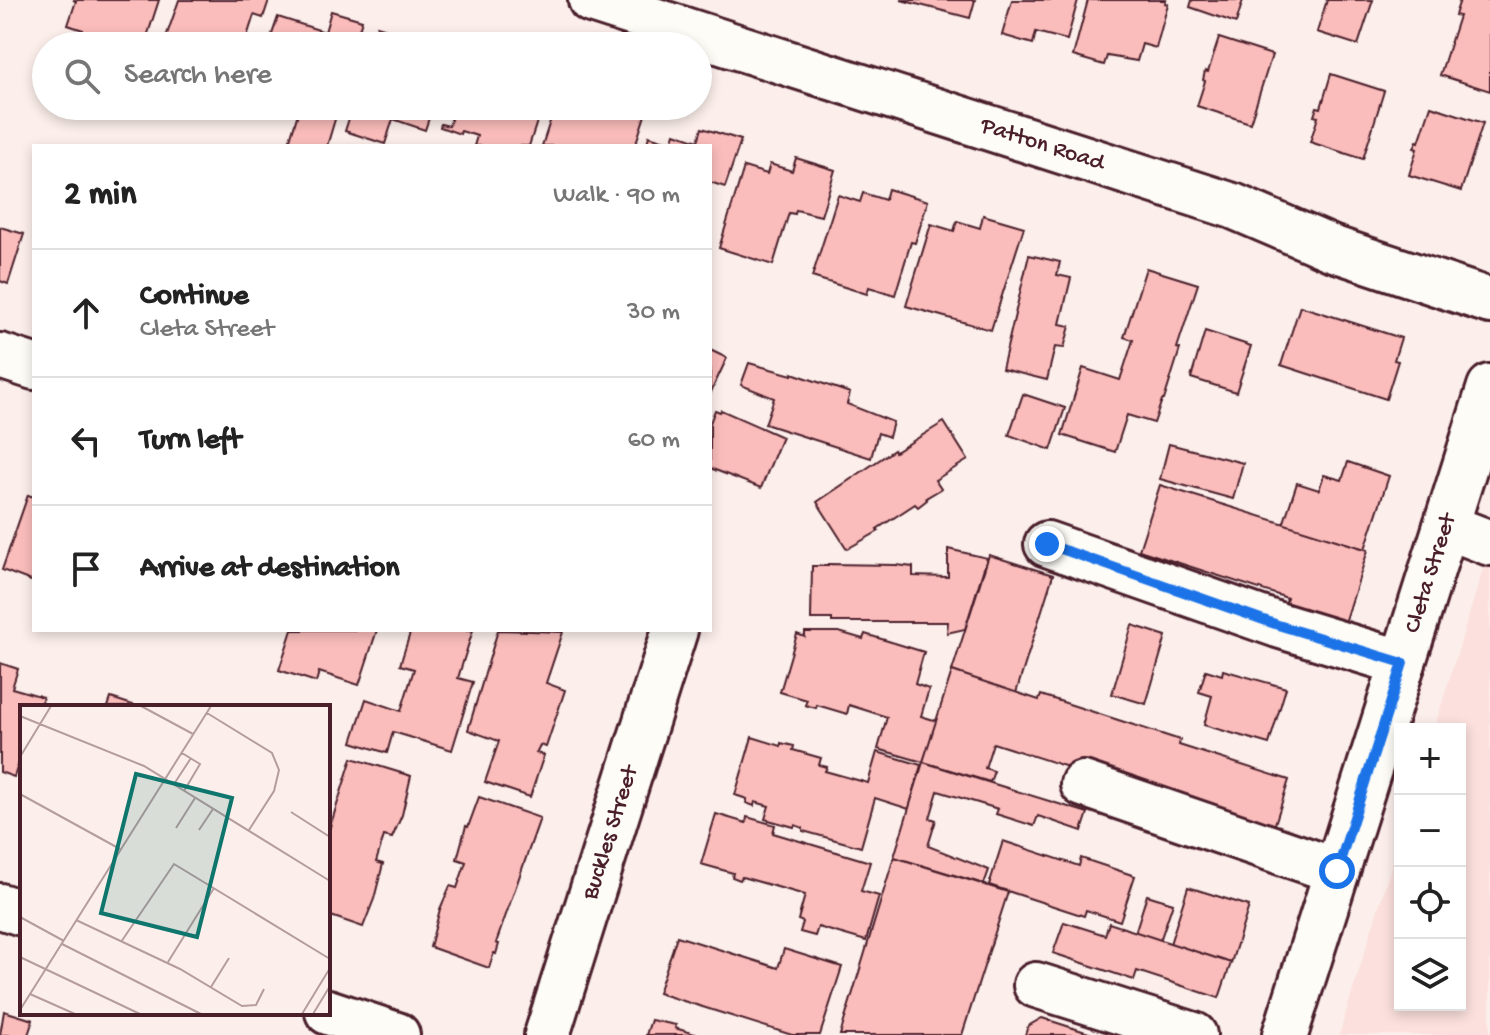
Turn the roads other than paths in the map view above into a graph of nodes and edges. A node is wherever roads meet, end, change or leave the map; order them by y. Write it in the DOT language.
graph roads {
  1 [pos="591,0"];
  2 [pos="701,17"];
  3 [pos="1490,301"];
  4 [pos="0,356"];
  5 [pos="32,366"];
  6 [pos="1487,406"];
  7 [pos="1446,526"];
  8 [pos="1490,543"];
  9 [pos="1047,544"];
  10 [pos="674,632"];
  11 [pos="1403,663"];
  12 [pos="1083,784"];
  13 [pos="1337,871"];
  14 [pos="0,906"];
  15 [pos="20,912"];
  16 [pos="1036,985"];
  17 [pos="330,1013"];
  18 [pos="397,1035"];
  19 [pos="547,1035"];
  20 [pos="1194,1035"];
  21 [pos="1285,1035"];
  1 -- 2 [label="street, Patton Road"];
  2 -- 3 [label="street, Patton Road"];
  4 -- 5 [label="street"];
  6 -- 7 [label="street, Cleta Street"];
  7 -- 8 [label="street"];
  7 -- 11 [label="street, Cleta Street"];
  9 -- 11 [label="street"];
  10 -- 19 [label="street, Buckles Street"];
  11 -- 13 [label="street, Cleta Street"];
  12 -- 13 [label="street"];
  13 -- 21 [label="street, Cleta Street"];
  14 -- 15 [label="street"];
  16 -- 20 [label="street"];
  17 -- 18 [label="street"];
}
